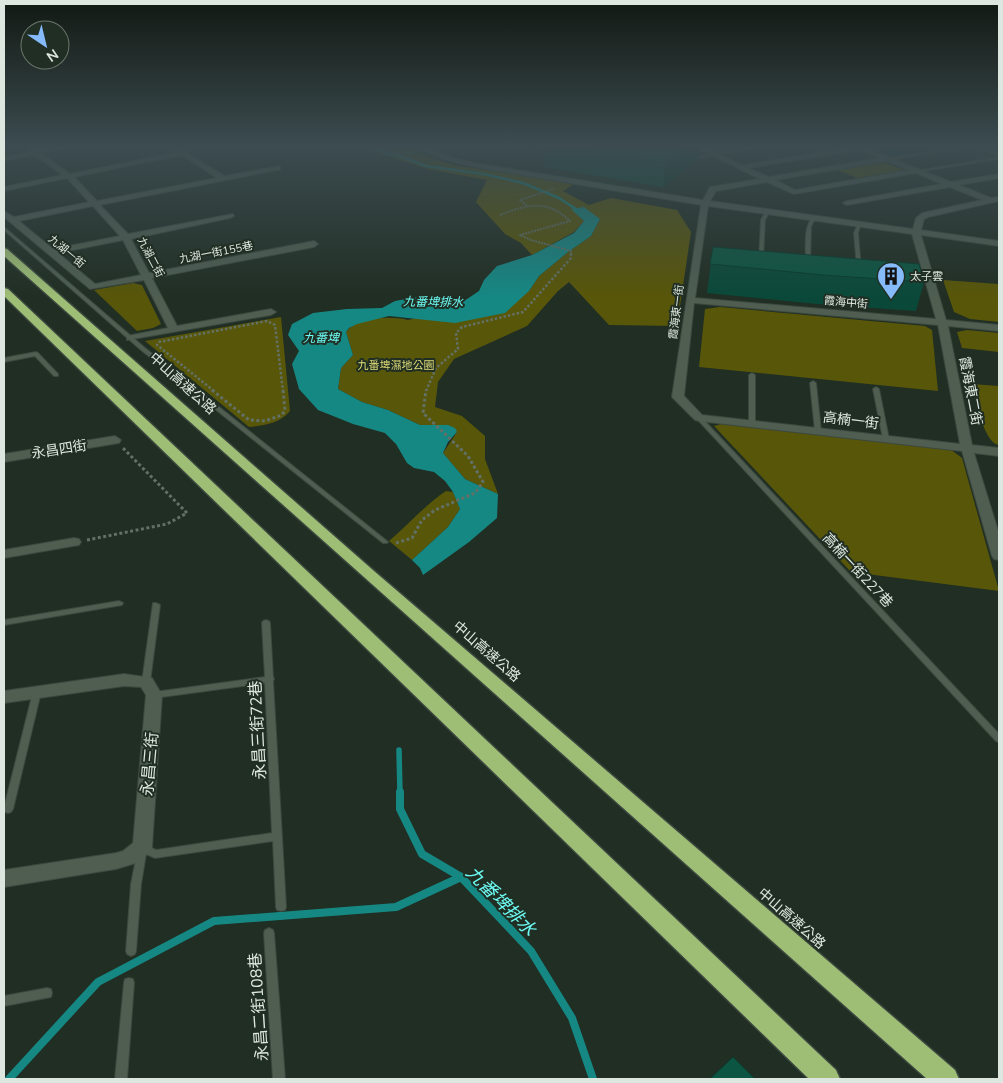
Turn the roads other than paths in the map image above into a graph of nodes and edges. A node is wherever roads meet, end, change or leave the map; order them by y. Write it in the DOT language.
graph roads {
  1 [pos="90,197"];
  2 [pos="133,197"];
  3 [pos="666,197"];
  4 [pos="709,197"];
  5 [pos="882,197"];
  6 [pos="983,197"];
  7 [pos="997,202"];
  8 [pos="705,203"];
  9 [pos="847,203"];
  10 [pos="97,204"];
  11 [pos="768,211"];
  12 [pos="4,213"];
  13 [pos="230,216"];
  14 [pos="813,218"];
  15 [pos="12,220"];
  16 [pos="859,224"];
  17 [pos="4,228"];
  18 [pos="916,232"];
  19 [pos="126,237"];
  20 [pos="999,243"];
  21 [pos="314,244"];
  22 [pos="4,251"];
  23 [pos="52,252"];
  24 [pos="760,265"];
  25 [pos="808,270"];
  26 [pos="860,272"];
  27 [pos="148,276"];
  28 [pos="93,286"];
  29 [pos="4,291"];
  30 [pos="690,300"];
  31 [pos="271,312"];
  32 [pos="942,323"];
  33 [pos="999,328"];
  34 [pos="174,330"];
  35 [pos="131,338"];
  36 [pos="4,360"];
  37 [pos="56,375"];
  38 [pos="752,375"];
  39 [pos="813,383"];
  40 [pos="876,389"];
  41 [pos="699,418"];
  42 [pos="752,424"];
  43 [pos="818,432"];
  44 [pos="886,439"];
  45 [pos="115,440"];
  46 [pos="967,449"];
  47 [pos="999,452"];
  48 [pos="4,458"];
  49 [pos="74,542"];
  50 [pos="385,542"];
  51 [pos="4,554"];
  52 [pos="999,556"];
  53 [pos="119,603"];
  54 [pos="156,605"];
  55 [pos="4,623"];
  56 [pos="266,623"];
  57 [pos="270,678"];
  58 [pos="150,689"];
  59 [pos="37,692"];
  60 [pos="4,697"];
  61 [pos="999,738"];
  62 [pos="8,809"];
  63 [pos="278,836"];
  64 [pos="142,847"];
  65 [pos="4,879"];
  66 [pos="281,907"];
  67 [pos="269,933"];
  68 [pos="131,951"];
  69 [pos="129,982"];
  70 [pos="47,993"];
  71 [pos="4,1001"];
  72 [pos="122,1079"];
  73 [pos="279,1079"];
  74 [pos="827,1079"];
  75 [pos="946,1079"];
  1 -- 10 [label="street, 九湖二街"];
  2 -- 10 [label="street"];
  3 -- 8 [label="street"];
  4 -- 8 [label="street"];
  5 -- 9 [label="street"];
  6 -- 7 [label="street"];
  7 -- 18 [label="street"];
  8 -- 11 [label="street"];
  8 -- 30 [label="street, 霞海東一街"];
  10 -- 15 [label="street"];
  10 -- 19 [label="street, 九湖二街"];
  11 -- 14 [label="street"];
  11 -- 24 [label="lane"];
  12 -- 15 [label="street, 九湖一街"];
  13 -- 19 [label="street"];
  14 -- 16 [label="street"];
  14 -- 25 [label="lane"];
  15 -- 23 [label="street, 九湖一街"];
  16 -- 18 [label="street"];
  16 -- 26 [label="lane"];
  17 -- 35 [label="lane"];
  18 -- 20 [label="street"];
  18 -- 32 [label="street, 霞海東二街"];
  19 -- 23 [label="street"];
  19 -- 27 [label="street, 九湖二街"];
  21 -- 27 [label="street, 九湖一街155巷"];
  22 -- 75 [label="highway, 中山高速公路"];
  23 -- 28 [label="street, 九湖一街"];
  27 -- 28 [label="street, 九湖一街155巷"];
  27 -- 34 [label="street, 九湖二街"];
  29 -- 74 [label="highway"];
  30 -- 32 [label="street, 霞海中街"];
  30 -- 41 [label="street, 霞海東一街"];
  31 -- 34 [label="street"];
  32 -- 33 [label="street, 霞海中街"];
  32 -- 46 [label="street, 霞海東二街"];
  34 -- 35 [label="street"];
  35 -- 50 [label="lane"];
  36 -- 37 [label="lane"];
  38 -- 42 [label="lane"];
  39 -- 43 [label="lane"];
  40 -- 44 [label="lane"];
  41 -- 42 [label="street, 高楠一街"];
  41 -- 61 [label="lane, 高楠一街227巷"];
  42 -- 43 [label="street, 高楠一街"];
  43 -- 44 [label="street, 高楠一街"];
  44 -- 46 [label="street, 高楠一街"];
  45 -- 48 [label="street, 永昌四街"];
  46 -- 47 [label="street, 高楠一街"];
  46 -- 52 [label="street, 霞海東二街"];
  49 -- 51 [label="street"];
  53 -- 55 [label="lane"];
  54 -- 58 [label="lane"];
  56 -- 57 [label="lane, 永昌三街72巷"];
  57 -- 58 [label="lane"];
  57 -- 63 [label="lane, 永昌三街72巷"];
  58 -- 59 [label="street"];
  58 -- 64 [label="street, 永昌三街"];
  59 -- 60 [label="street"];
  59 -- 62 [label="lane"];
  63 -- 64 [label="lane"];
  63 -- 66 [label="lane, 永昌三街72巷"];
  64 -- 65 [label="street"];
  64 -- 68 [label="lane"];
  67 -- 73 [label="lane, 永昌二街108巷"];
  69 -- 72 [label="lane"];
  70 -- 71 [label="lane"];
}
